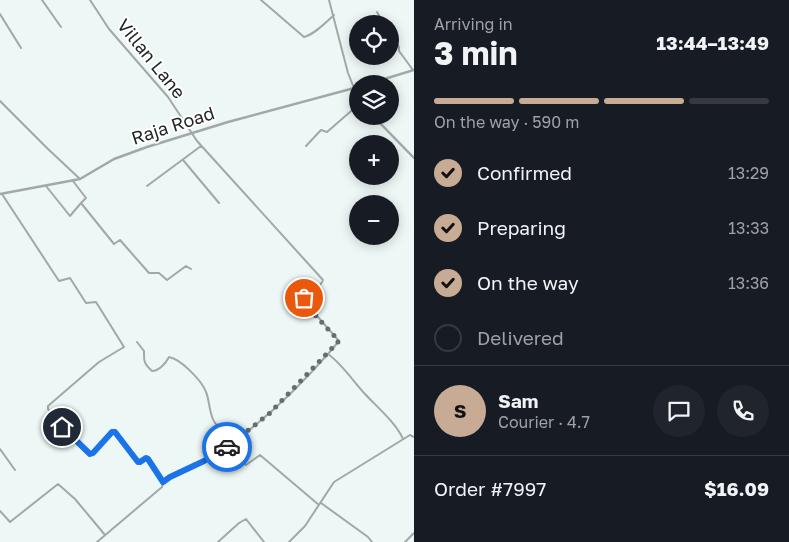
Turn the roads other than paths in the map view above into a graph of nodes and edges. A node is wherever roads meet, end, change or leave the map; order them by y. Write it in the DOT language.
graph roads {
  1 [pos="42,0"];
  2 [pos="90,0"];
  3 [pos="261,0"];
  4 [pos="329,0"];
  5 [pos="377,12"];
  6 [pos="0,14"];
  7 [pos="379,15"];
  8 [pos="334,16"];
  9 [pos="62,27"];
  10 [pos="21,48"];
  11 [pos="399,51"];
  12 [pos="413,70"];
  13 [pos="349,75"];
  14 [pos="397,75"];
  15 [pos="349,90"];
  16 [pos="0,101"];
  17 [pos="349,113"];
  18 [pos="382,125"];
  19 [pos="191,134"];
  20 [pos="201,146"];
  21 [pos="306,146"];
  22 [pos="414,158"];
  23 [pos="182,160"];
  24 [pos="80,179"];
  25 [pos="73,181"];
  26 [pos="46,186"];
  27 [pos="147,186"];
  28 [pos="1,194"];
  29 [pos="81,203"];
  30 [pos="219,204"];
  31 [pos="191,269"];
  32 [pos="137,342"];
  33 [pos="328,354"];
  34 [pos="414,437"];
  35 [pos="237,438"];
  36 [pos="403,439"];
  37 [pos="226,447"];
  38 [pos="0,449"];
  39 [pos="16,470"];
  40 [pos="163,482"];
  41 [pos="320,504"];
  42 [pos="0,511"];
  43 [pos="414,533"];
  44 [pos="105,535"];
  45 [pos="97,542"];
  46 [pos="218,542"];
  47 [pos="264,542"];
  48 [pos="289,542"];
  49 [pos="372,542"];
  50 [pos="405,542"];
  1 -- 9 [label="street"];
  2 -- 19 [label="street, Villan Lane"];
  3 -- 8 [label="street"];
  4 -- 8 [label="street"];
  5 -- 7 [label="street"];
  6 -- 10 [label="street"];
  8 -- 13 [label="street"];
  11 -- 12 [label="street"];
  12 -- 14 [label="street"];
  15 -- 19 [label="street, Raja Road"];
  16 -- 24 [label="street"];
  17 -- 21 [label="street"];
  18 -- 22 [label="street"];
  19 -- 20 [label="street, Villan Lane"];
  19 -- 24 [label="street, Raja Road"];
  20 -- 23 [label="street"];
  20 -- 33 [label="street, Villan Lane"];
  23 -- 27 [label="street"];
  23 -- 30 [label="street"];
  24 -- 25 [label="street, Raja Road"];
  25 -- 26 [label="street, Raja Road"];
  25 -- 29 [label="street"];
  26 -- 28 [label="street, Raja Road"];
  26 -- 29 [label="street"];
  28 -- 40 [label="street"];
  29 -- 31 [label="street"];
  32 -- 35 [label="street"];
  33 -- 35 [label="street"];
  33 -- 36 [label="street"];
  34 -- 36 [label="street"];
  35 -- 37 [label="street"];
  36 -- 41 [label="street"];
  37 -- 40 [label="street"];
  37 -- 41 [label="street"];
  38 -- 39 [label="street"];
  40 -- 44 [label="street"];
  41 -- 48 [label="street"];
  41 -- 49 [label="street"];
  42 -- 44 [label="street"];
  43 -- 50 [label="street"];
  44 -- 45 [label="street"];
  46 -- 47 [label="street"];
}
